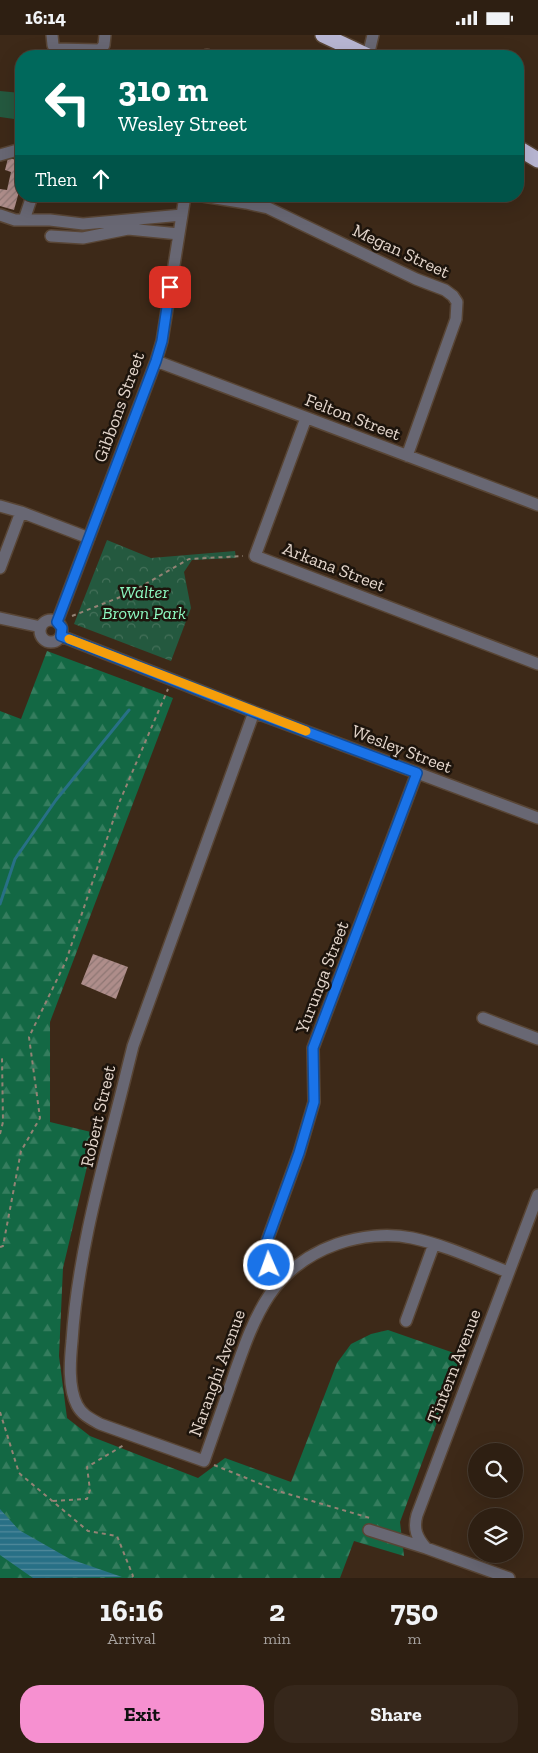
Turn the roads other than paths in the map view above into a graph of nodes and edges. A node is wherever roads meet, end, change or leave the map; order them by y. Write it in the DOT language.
graph roads {
  1 [pos="52,35"];
  2 [pos="106,35"];
  3 [pos="323,35"];
  4 [pos="373,35"];
  5 [pos="355,50"];
  6 [pos="369,50"];
  7 [pos="15,151"];
  8 [pos="524,152"];
  9 [pos="0,155"];
  10 [pos="538,160"];
  11 [pos="30,202"];
  12 [pos="184,202"];
  13 [pos="240,202"];
  14 [pos="0,215"];
  15 [pos="182,215"];
  16 [pos="24,220"];
  17 [pos="179,234"];
  18 [pos="51,237"];
  19 [pos="156,361"];
  20 [pos="306,418"];
  21 [pos="407,456"];
  22 [pos="538,505"];
  23 [pos="0,506"];
  24 [pos="21,512"];
  25 [pos="88,538"];
  26 [pos="0,568"];
  27 [pos="58,617"];
  28 [pos="0,618"];
  29 [pos="41,627"];
  30 [pos="61,636"];
  31 [pos="538,664"];
  32 [pos="254,712"];
  33 [pos="417,773"];
  34 [pos="538,818"];
  35 [pos="483,1018"];
  36 [pos="538,1039"];
  37 [pos="538,1195"];
  38 [pos="434,1244"];
  39 [pos="508,1273"];
  40 [pos="278,1283"];
  41 [pos="406,1321"];
  42 [pos="204,1461"];
  43 [pos="369,1524"];
  44 [pos="426,1548"];
  45 [pos="509,1578"];
  1 -- 2 [label="street"];
  3 -- 5 [label="highway"];
  4 -- 6 [label="street"];
  7 -- 9 [label="street"];
  8 -- 10 [label="highway"];
  11 -- 16 [label="street"];
  12 -- 15 [label="street, Gibbons Street"];
  13 -- 21 [label="street, Megan Street"];
  14 -- 16 [label="street"];
  15 -- 16 [label="street"];
  15 -- 17 [label="street, Gibbons Street"];
  17 -- 18 [label="street"];
  17 -- 19 [label="street, Gibbons Street"];
  19 -- 20 [label="street, Felton Street"];
  19 -- 25 [label="street, Gibbons Street"];
  20 -- 21 [label="street, Felton Street"];
  20 -- 31 [label="street, Arkana Street"];
  21 -- 22 [label="street, Felton Street"];
  23 -- 24 [label="street"];
  24 -- 25 [label="street"];
  24 -- 26 [label="street"];
  25 -- 27 [label="street, Gibbons Street"];
  27 -- 29 [label="street"];
  27 -- 30 [label="street"];
  28 -- 29 [label="street"];
  29 -- 30 [label="street"];
  30 -- 32 [label="street, Wesley Street"];
  32 -- 33 [label="street, Wesley Street"];
  32 -- 42 [label="street, Robert Street"];
  33 -- 34 [label="street, Wesley Street"];
  33 -- 40 [label="street, Yurunga Street"];
  35 -- 36 [label="street"];
  37 -- 39 [label="street, Tintern Avenue"];
  38 -- 39 [label="street, Naranghi Avenue"];
  38 -- 40 [label="street, Naranghi Avenue"];
  38 -- 41 [label="street"];
  39 -- 44 [label="street, Tintern Avenue"];
  40 -- 42 [label="street, Naranghi Avenue"];
  43 -- 44 [label="street"];
  44 -- 45 [label="street"];
}
